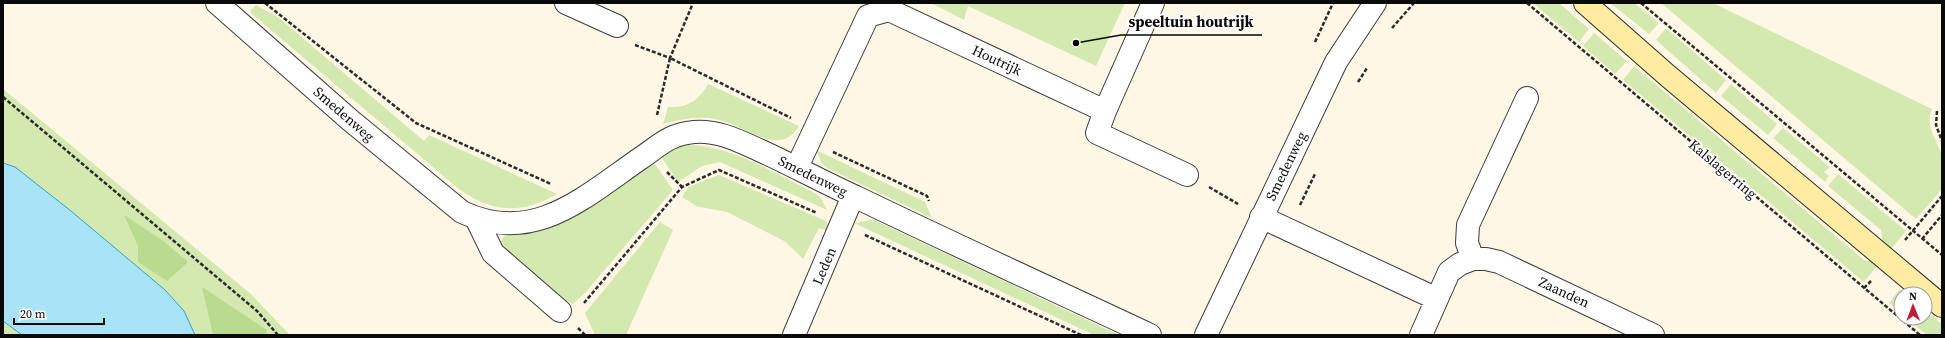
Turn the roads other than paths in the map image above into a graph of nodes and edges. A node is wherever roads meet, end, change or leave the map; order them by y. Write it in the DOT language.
graph roads {
  1 [pos="566,3"];
  2 [pos="1153,3"];
  3 [pos="1376,3"];
  4 [pos="1585,3"];
  5 [pos="222,5"];
  6 [pos="890,6"];
  7 [pos="617,26"];
  8 [pos="1527,98"];
  9 [pos="1105,111"];
  10 [pos="797,167"];
  11 [pos="1187,174"];
  12 [pos="853,196"];
  13 [pos="1261,217"];
  14 [pos="476,218"];
  15 [pos="1473,259"];
  16 [pos="1437,299"];
  17 [pos="1942,306"];
  18 [pos="560,311"];
  19 [pos="794,335"];
  20 [pos="1150,335"];
  21 [pos="1206,335"];
  22 [pos="1421,335"];
  23 [pos="1653,335"];
  1 -- 7 [label="street"];
  2 -- 9 [label="street"];
  3 -- 13 [label="street, Smedenweg"];
  4 -- 17 [label="street"];
  5 -- 14 [label="street, Smedenweg"];
  6 -- 9 [label="street, Houtrijk"];
  6 -- 10 [label="street, Houtrijk"];
  8 -- 15 [label="street"];
  9 -- 11 [label="street"];
  10 -- 12 [label="street, Smedenweg"];
  10 -- 14 [label="street, Smedenweg"];
  12 -- 19 [label="street, Leden"];
  12 -- 20 [label="street, Smedenweg"];
  13 -- 16 [label="street"];
  13 -- 21 [label="street, Smedenweg"];
  14 -- 18 [label="street"];
  15 -- 16 [label="street"];
  15 -- 23 [label="street, Zaanden"];
  16 -- 22 [label="street"];
}
